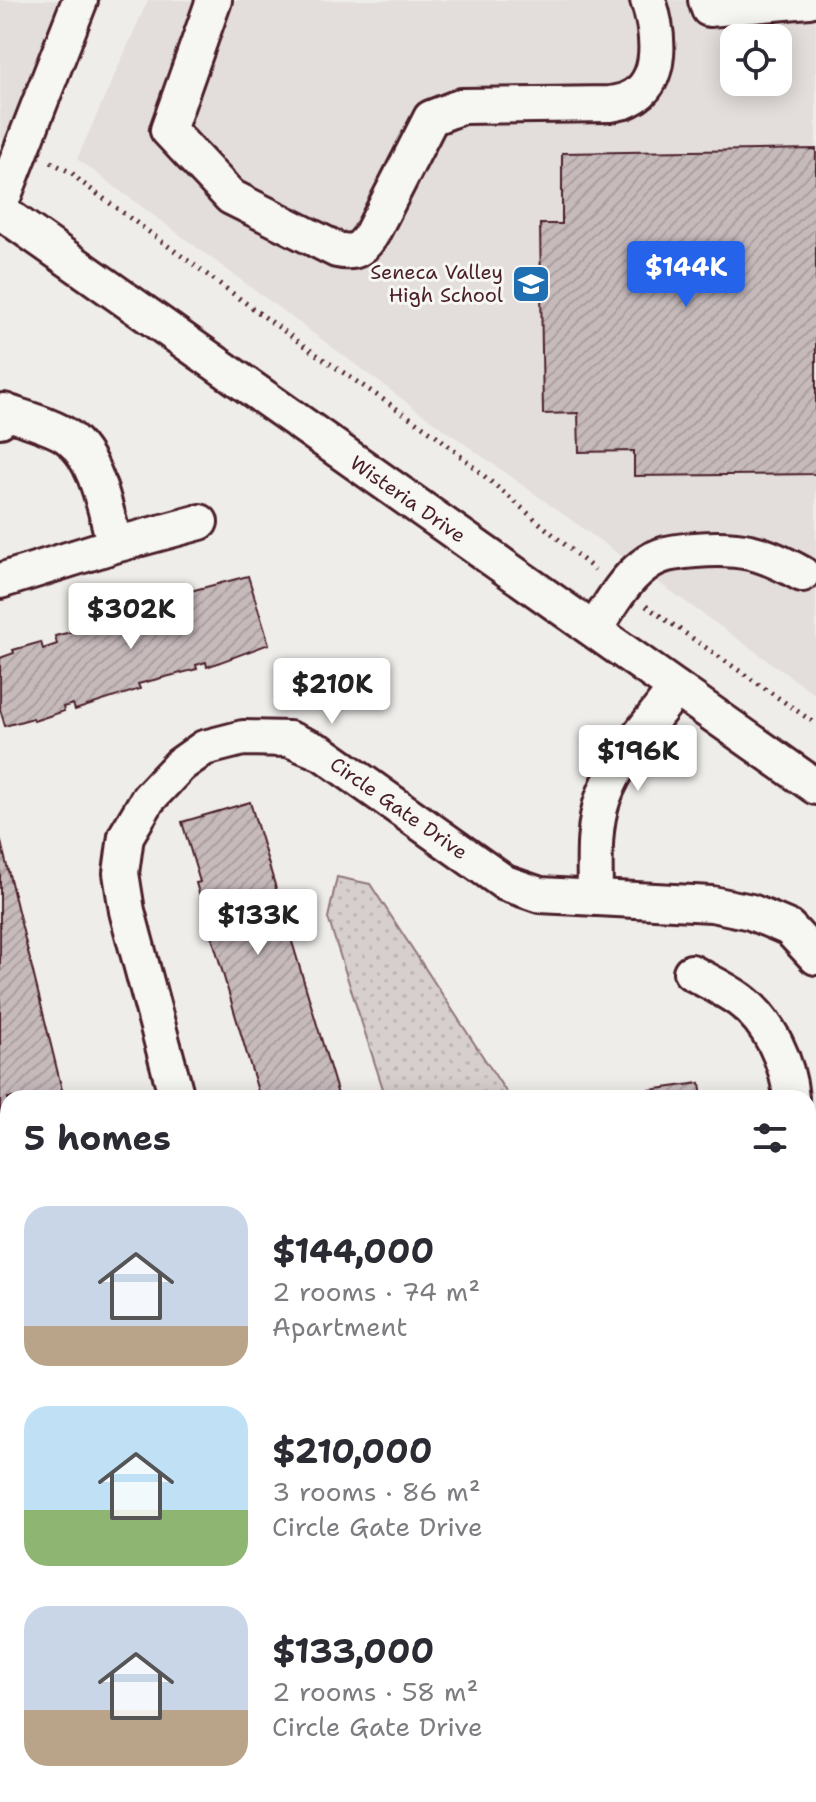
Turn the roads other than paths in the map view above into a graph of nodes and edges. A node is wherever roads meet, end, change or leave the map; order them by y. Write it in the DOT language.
graph roads {
  1 [pos="80,0"];
  2 [pos="214,0"];
  3 [pos="648,0"];
  4 [pos="706,0"];
  5 [pos="809,0"];
  6 [pos="0,205"];
  7 [pos="0,211"];
  8 [pos="0,420"];
  9 [pos="200,522"];
  10 [pos="115,545"];
  11 [pos="802,574"];
  12 [pos="0,581"];
  13 [pos="594,630"];
  14 [pos="676,688"];
  15 [pos="816,787"];
  16 [pos="595,898"];
  17 [pos="816,957"];
  18 [pos="691,972"];
  19 [pos="799,1079"];
  20 [pos="175,1090"];
  1 -- 6 [label="street"];
  2 -- 3 [label="street"];
  4 -- 5 [label="street"];
  7 -- 13 [label="street, Wisteria Drive"];
  8 -- 10 [label="street"];
  9 -- 10 [label="street"];
  10 -- 12 [label="street"];
  11 -- 13 [label="street"];
  13 -- 14 [label="street, Wisteria Drive"];
  14 -- 15 [label="street, Wisteria Drive"];
  14 -- 16 [label="street"];
  16 -- 17 [label="street, Circle Gate Drive"];
  16 -- 20 [label="street, Circle Gate Drive"];
  18 -- 19 [label="street"];
}
